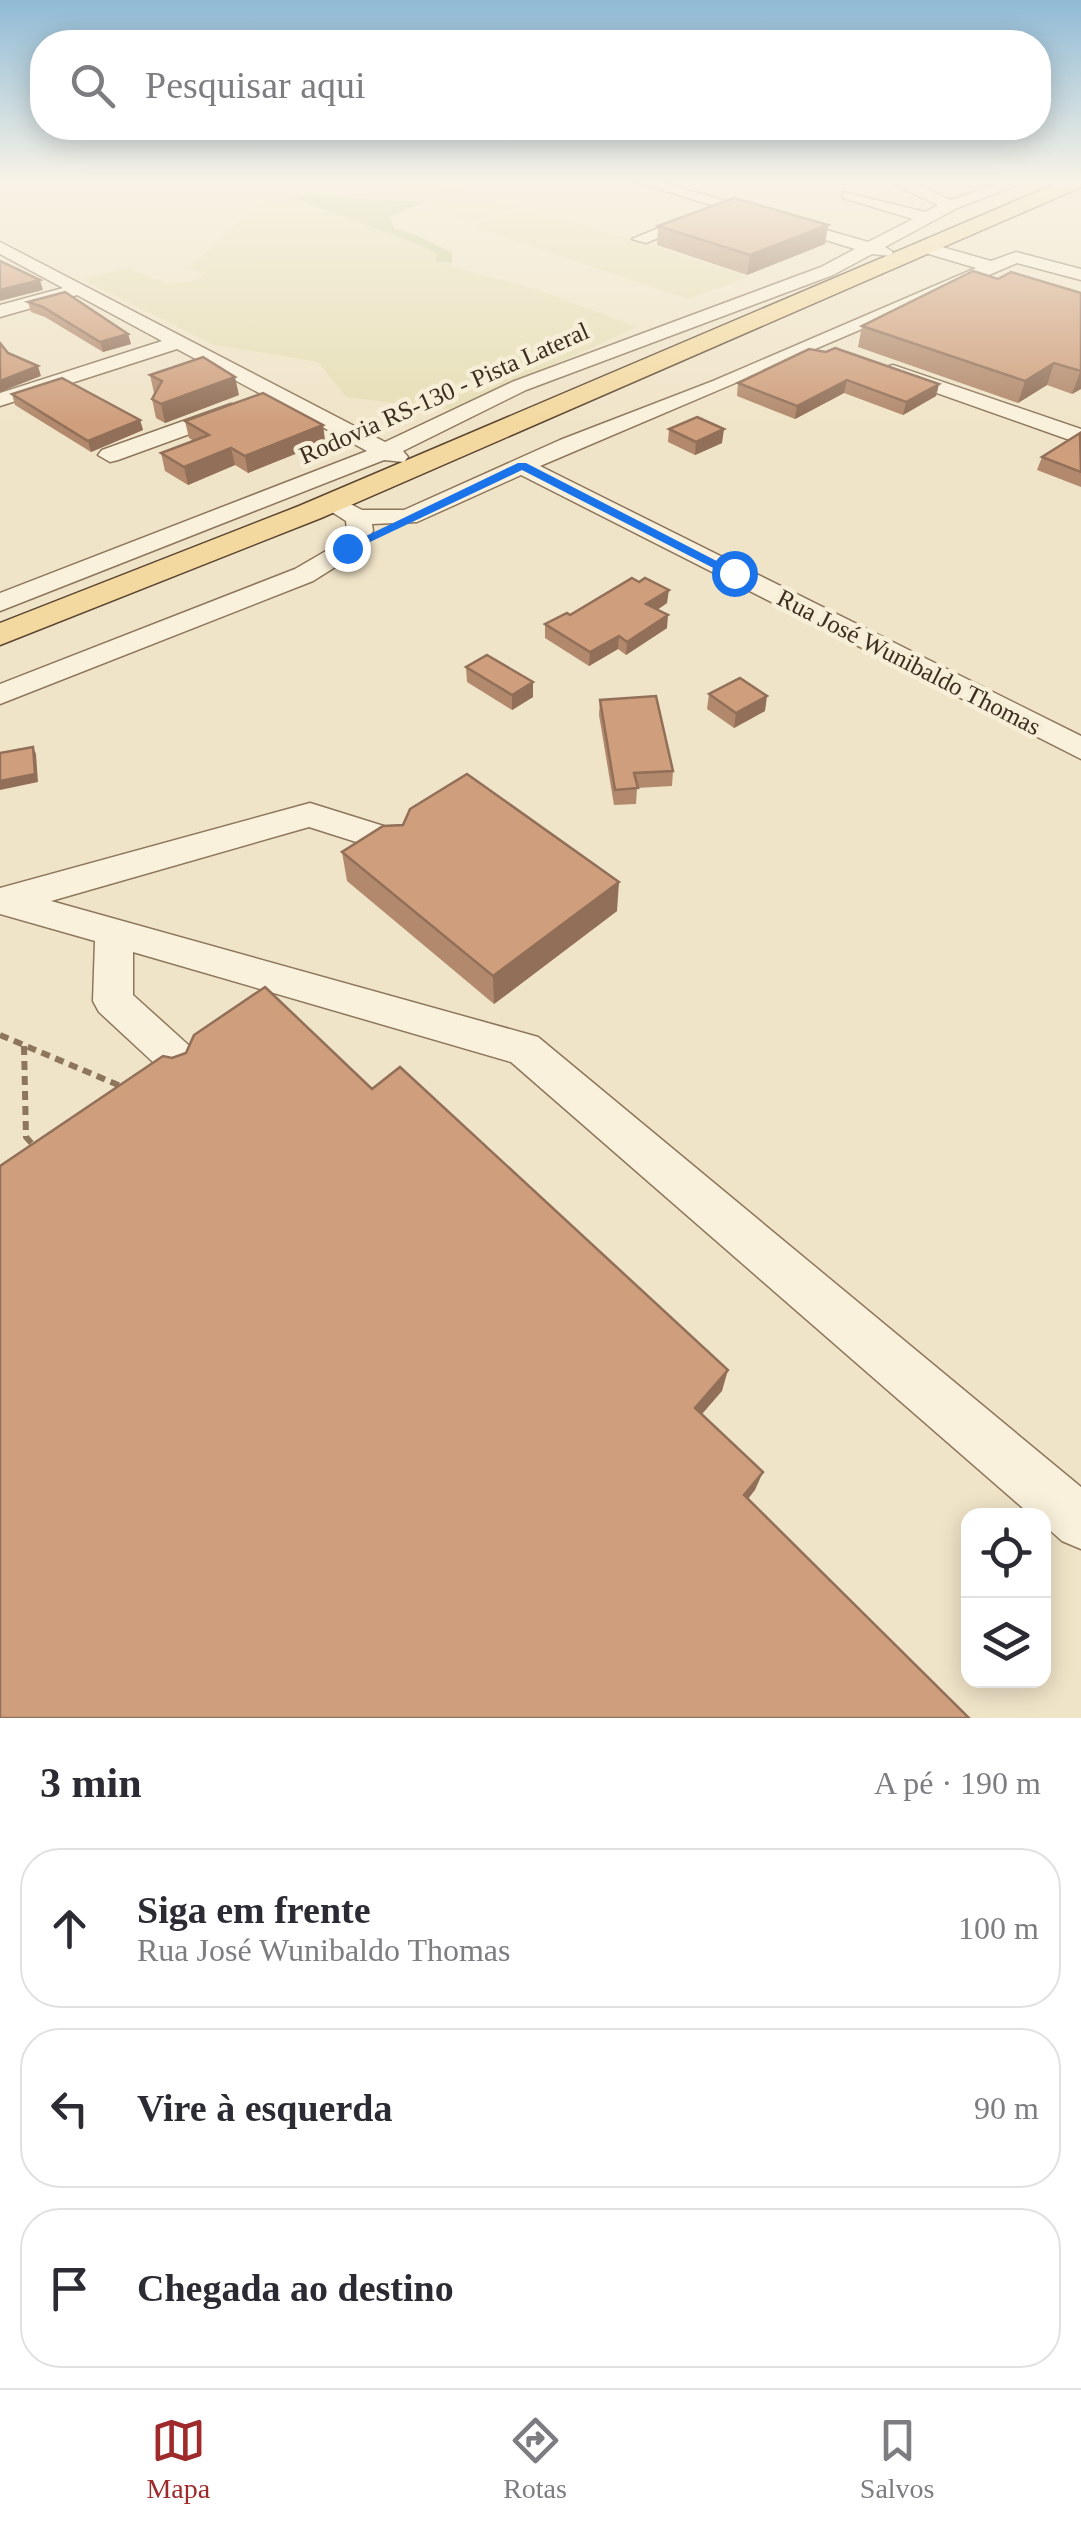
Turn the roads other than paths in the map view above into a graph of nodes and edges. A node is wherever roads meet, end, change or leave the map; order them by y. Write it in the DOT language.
graph roads {
  1 [pos="26,262"];
  2 [pos="844,262"];
  3 [pos="893,262"];
  4 [pos="976,262"];
  5 [pos="1004,262"];
  6 [pos="1035,262"];
  7 [pos="992,267"];
  8 [pos="1081,275"];
  9 [pos="78,289"];
  10 [pos="0,312"];
  11 [pos="180,341"];
  12 [pos="812,342"];
  13 [pos="280,393"];
  14 [pos="0,400"];
  15 [pos="1081,437"];
  16 [pos="384,452"];
  17 [pos="110,455"];
  18 [pos="415,466"];
  19 [pos="522,466"];
  20 [pos="344,510"];
  21 [pos="408,517"];
  22 [pos="347,548"];
  23 [pos="0,604"];
  24 [pos="0,635"];
  25 [pos="0,695"];
  26 [pos="1081,749"];
  27 [pos="394,842"];
  28 [pos="1,898"];
  29 [pos="114,932"];
  30 [pos="181,1063"];
  31 [pos="1081,1522"];
  1 -- 9 [label="street"];
  2 -- 16 [label="street, Rodovia RS-130 - Pista Lateral"];
  3 -- 18 [label="main road"];
  4 -- 7 [label="street"];
  5 -- 7 [label="street"];
  6 -- 8 [label="street"];
  7 -- 12 [label="street"];
  9 -- 10 [label="street"];
  9 -- 11 [label="street"];
  11 -- 13 [label="street"];
  11 -- 14 [label="street"];
  12 -- 15 [label="street"];
  12 -- 19 [label="street"];
  13 -- 16 [label="street"];
  13 -- 17 [label="street"];
  16 -- 18 [label="street"];
  16 -- 23 [label="street, Rodovia RS-130 - Pista Lateral"];
  18 -- 20 [label="main road"];
  19 -- 21 [label="street"];
  19 -- 26 [label="street, Rua José Wunibaldo Thomas"];
  20 -- 21 [label="street"];
  20 -- 22 [label="street"];
  20 -- 24 [label="main road"];
  21 -- 22 [label="street"];
  22 -- 25 [label="street"];
  27 -- 28 [label="street"];
  28 -- 29 [label="street"];
  29 -- 30 [label="street"];
  29 -- 31 [label="street"];
}
